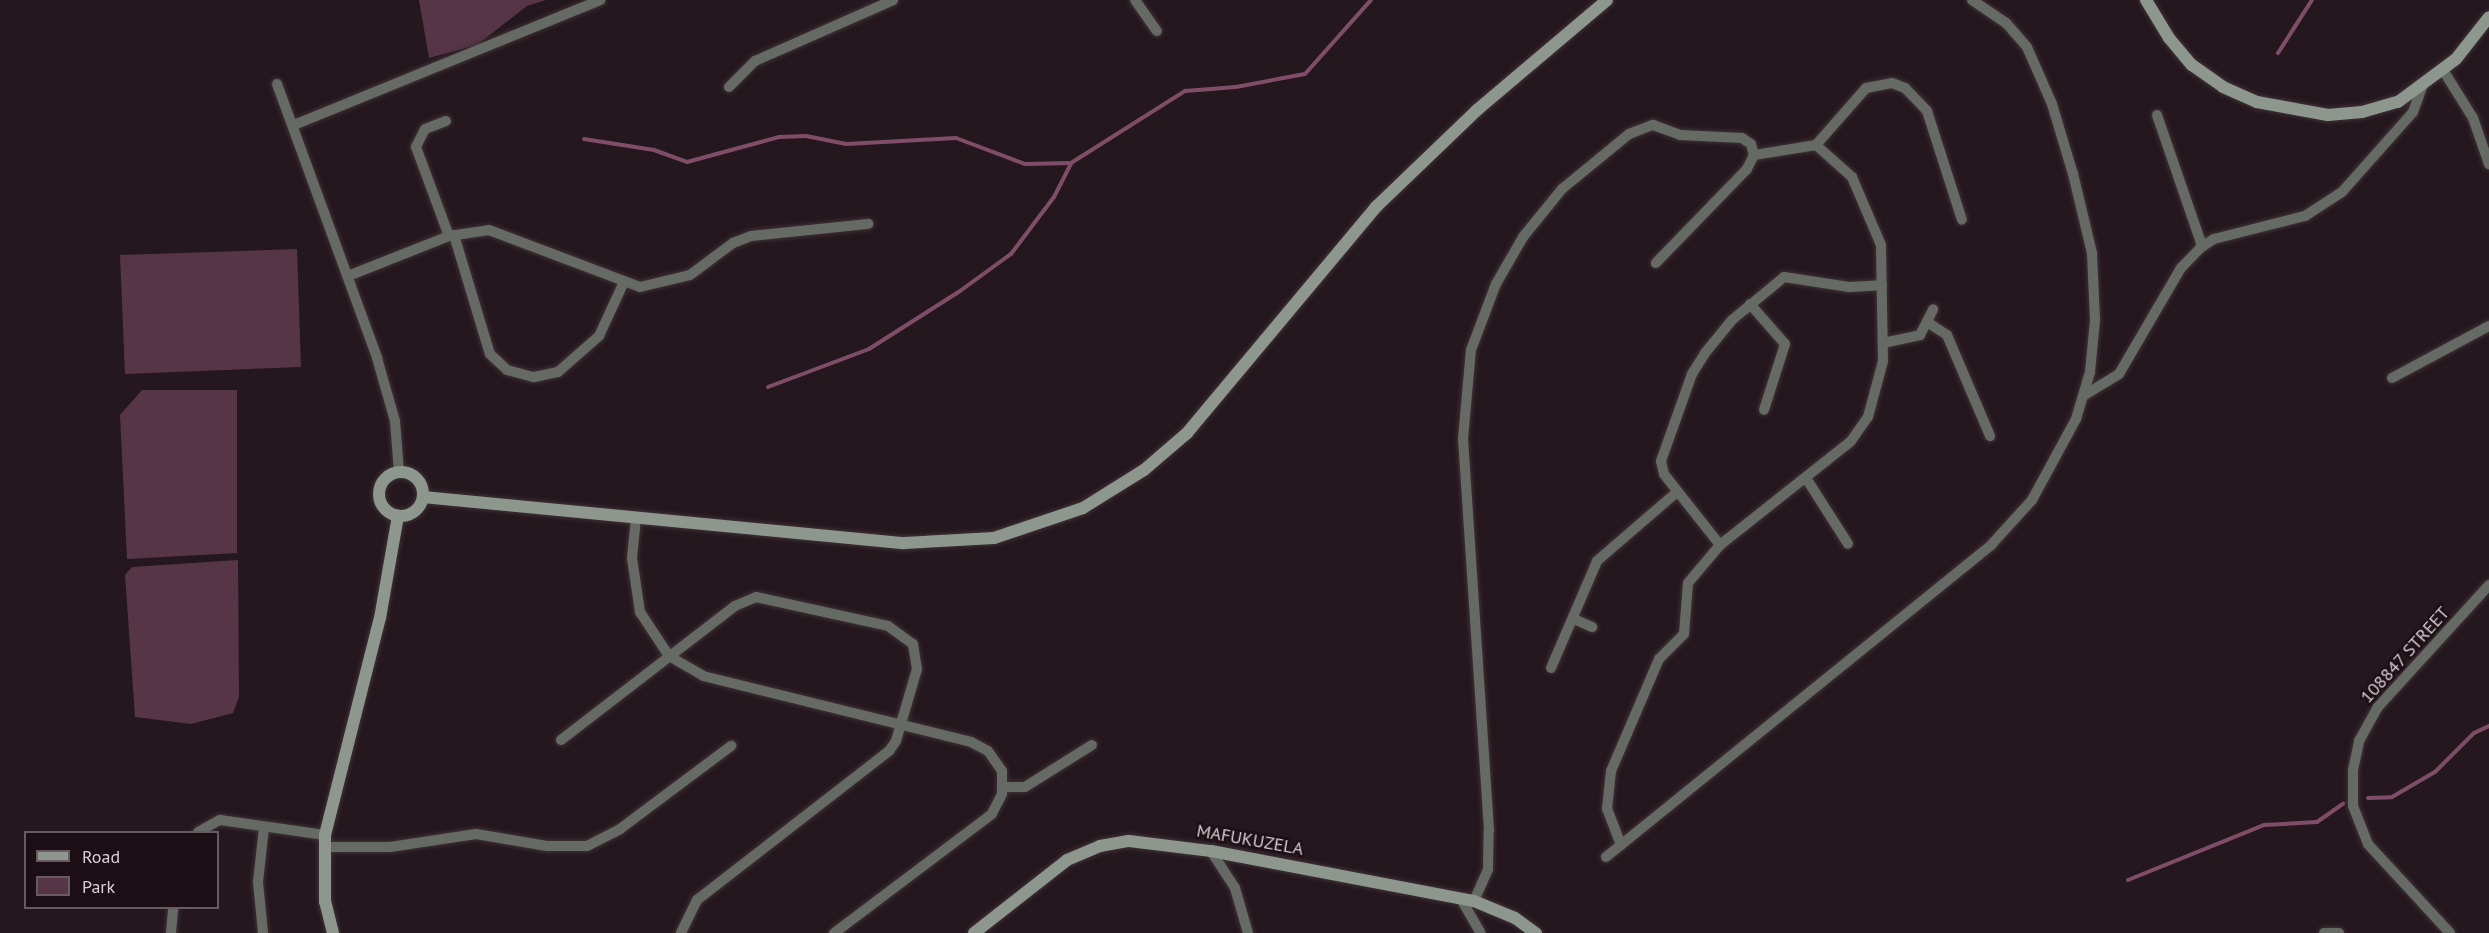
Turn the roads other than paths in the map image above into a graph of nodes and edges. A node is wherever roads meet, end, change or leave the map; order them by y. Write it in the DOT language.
graph roads {
  1 [pos="601,0"];
  2 [pos="893,0"];
  3 [pos="1135,0"];
  4 [pos="1607,0"];
  5 [pos="1972,0"];
  6 [pos="2146,0"];
  7 [pos="2489,17"];
  8 [pos="1157,31"];
  9 [pos="2443,70"];
  10 [pos="277,84"];
  11 [pos="729,87"];
  12 [pos="2422,87"];
  13 [pos="2157,114"];
  14 [pos="446,121"];
  15 [pos="294,125"];
  16 [pos="1816,145"];
  17 [pos="1754,154"];
  18 [pos="2489,164"];
  19 [pos="1962,220"];
  20 [pos="868,225"];
  21 [pos="451,236"];
  22 [pos="2202,246"];
  23 [pos="1656,263"];
  24 [pos="348,276"];
  25 [pos="623,284"];
  26 [pos="1882,285"];
  27 [pos="1750,304"];
  28 [pos="1933,309"];
  29 [pos="1927,322"];
  30 [pos="2489,326"];
  31 [pos="1883,343"];
  32 [pos="2392,378"];
  33 [pos="2083,396"];
  34 [pos="1764,410"];
  35 [pos="1990,436"];
  36 [pos="399,472"];
  37 [pos="1806,478"];
  38 [pos="1677,492"];
  39 [pos="423,497"];
  40 [pos="398,516"];
  41 [pos="636,518"];
  42 [pos="1848,544"];
  43 [pos="1720,545"];
  44 [pos="2489,585"];
  45 [pos="1574,619"];
  46 [pos="1592,627"];
  47 [pos="669,656"];
  48 [pos="1551,668"];
  49 [pos="901,725"];
  50 [pos="561,740"];
  51 [pos="1092,745"];
  52 [pos="731,746"];
  53 [pos="1003,787"];
  54 [pos="264,828"];
  55 [pos="200,831"];
  56 [pos="325,841"];
  57 [pos="1621,845"];
  58 [pos="1211,851"];
  59 [pos="1606,857"];
  60 [pos="1468,900"];
  61 [pos="173,909"];
  62 [pos="171,933"];
  63 [pos="263,933"];
  64 [pos="333,933"];
  65 [pos="681,933"];
  66 [pos="834,933"];
  67 [pos="974,933"];
  68 [pos="1248,933"];
  69 [pos="1481,933"];
  70 [pos="1536,933"];
  71 [pos="2324,933"];
  72 [pos="2339,933"];
  73 [pos="2450,933"];
  1 -- 15 [label="street"];
  2 -- 11 [label="street"];
  3 -- 8 [label="street"];
  4 -- 41 [label="street"];
  5 -- 33 [label="street"];
  6 -- 12 [label="street"];
  7 -- 9 [label="street"];
  9 -- 12 [label="street"];
  9 -- 18 [label="street"];
  10 -- 15 [label="street"];
  12 -- 22 [label="street"];
  13 -- 22 [label="street"];
  14 -- 21 [label="street"];
  15 -- 24 [label="street"];
  16 -- 17 [label="street"];
  16 -- 19 [label="street"];
  16 -- 26 [label="street"];
  17 -- 23 [label="street"];
  17 -- 60 [label="street"];
  20 -- 25 [label="street"];
  21 -- 24 [label="street"];
  21 -- 25 [label="street"];
  21 -- 25 [label="street"];
  22 -- 33 [label="street"];
  24 -- 36 [label="street"];
  26 -- 27 [label="street"];
  26 -- 31 [label="street"];
  27 -- 34 [label="street"];
  27 -- 38 [label="street"];
  28 -- 29 [label="street"];
  29 -- 31 [label="street"];
  29 -- 35 [label="street"];
  30 -- 32 [label="street"];
  31 -- 37 [label="street"];
  33 -- 57 [label="street"];
  36 -- 39 [label="street"];
  36 -- 40 [label="street"];
  37 -- 42 [label="street"];
  37 -- 43 [label="street"];
  38 -- 43 [label="street"];
  38 -- 45 [label="street"];
  39 -- 40 [label="street"];
  39 -- 41 [label="street"];
  40 -- 56 [label="street"];
  41 -- 47 [label="street"];
  43 -- 57 [label="street"];
  44 -- 73 [label="street, 108847 STREET"];
  45 -- 46 [label="street"];
  45 -- 48 [label="street"];
  47 -- 49 [label="street"];
  47 -- 49 [label="street"];
  47 -- 50 [label="street"];
  49 -- 53 [label="street"];
  49 -- 65 [label="street"];
  51 -- 53 [label="street"];
  52 -- 56 [label="street"];
  53 -- 66 [label="street"];
  54 -- 55 [label="street"];
  54 -- 56 [label="street"];
  54 -- 63 [label="street"];
  56 -- 64 [label="street"];
  57 -- 59 [label="street"];
  58 -- 60 [label="street, MAFUKUZELA"];
  58 -- 67 [label="street, MAFUKUZELA"];
  58 -- 68 [label="street"];
  60 -- 69 [label="street"];
  60 -- 70 [label="street, MAFUKUZELA"];
  61 -- 62 [label="street"];
  71 -- 72 [label="street"];
}
